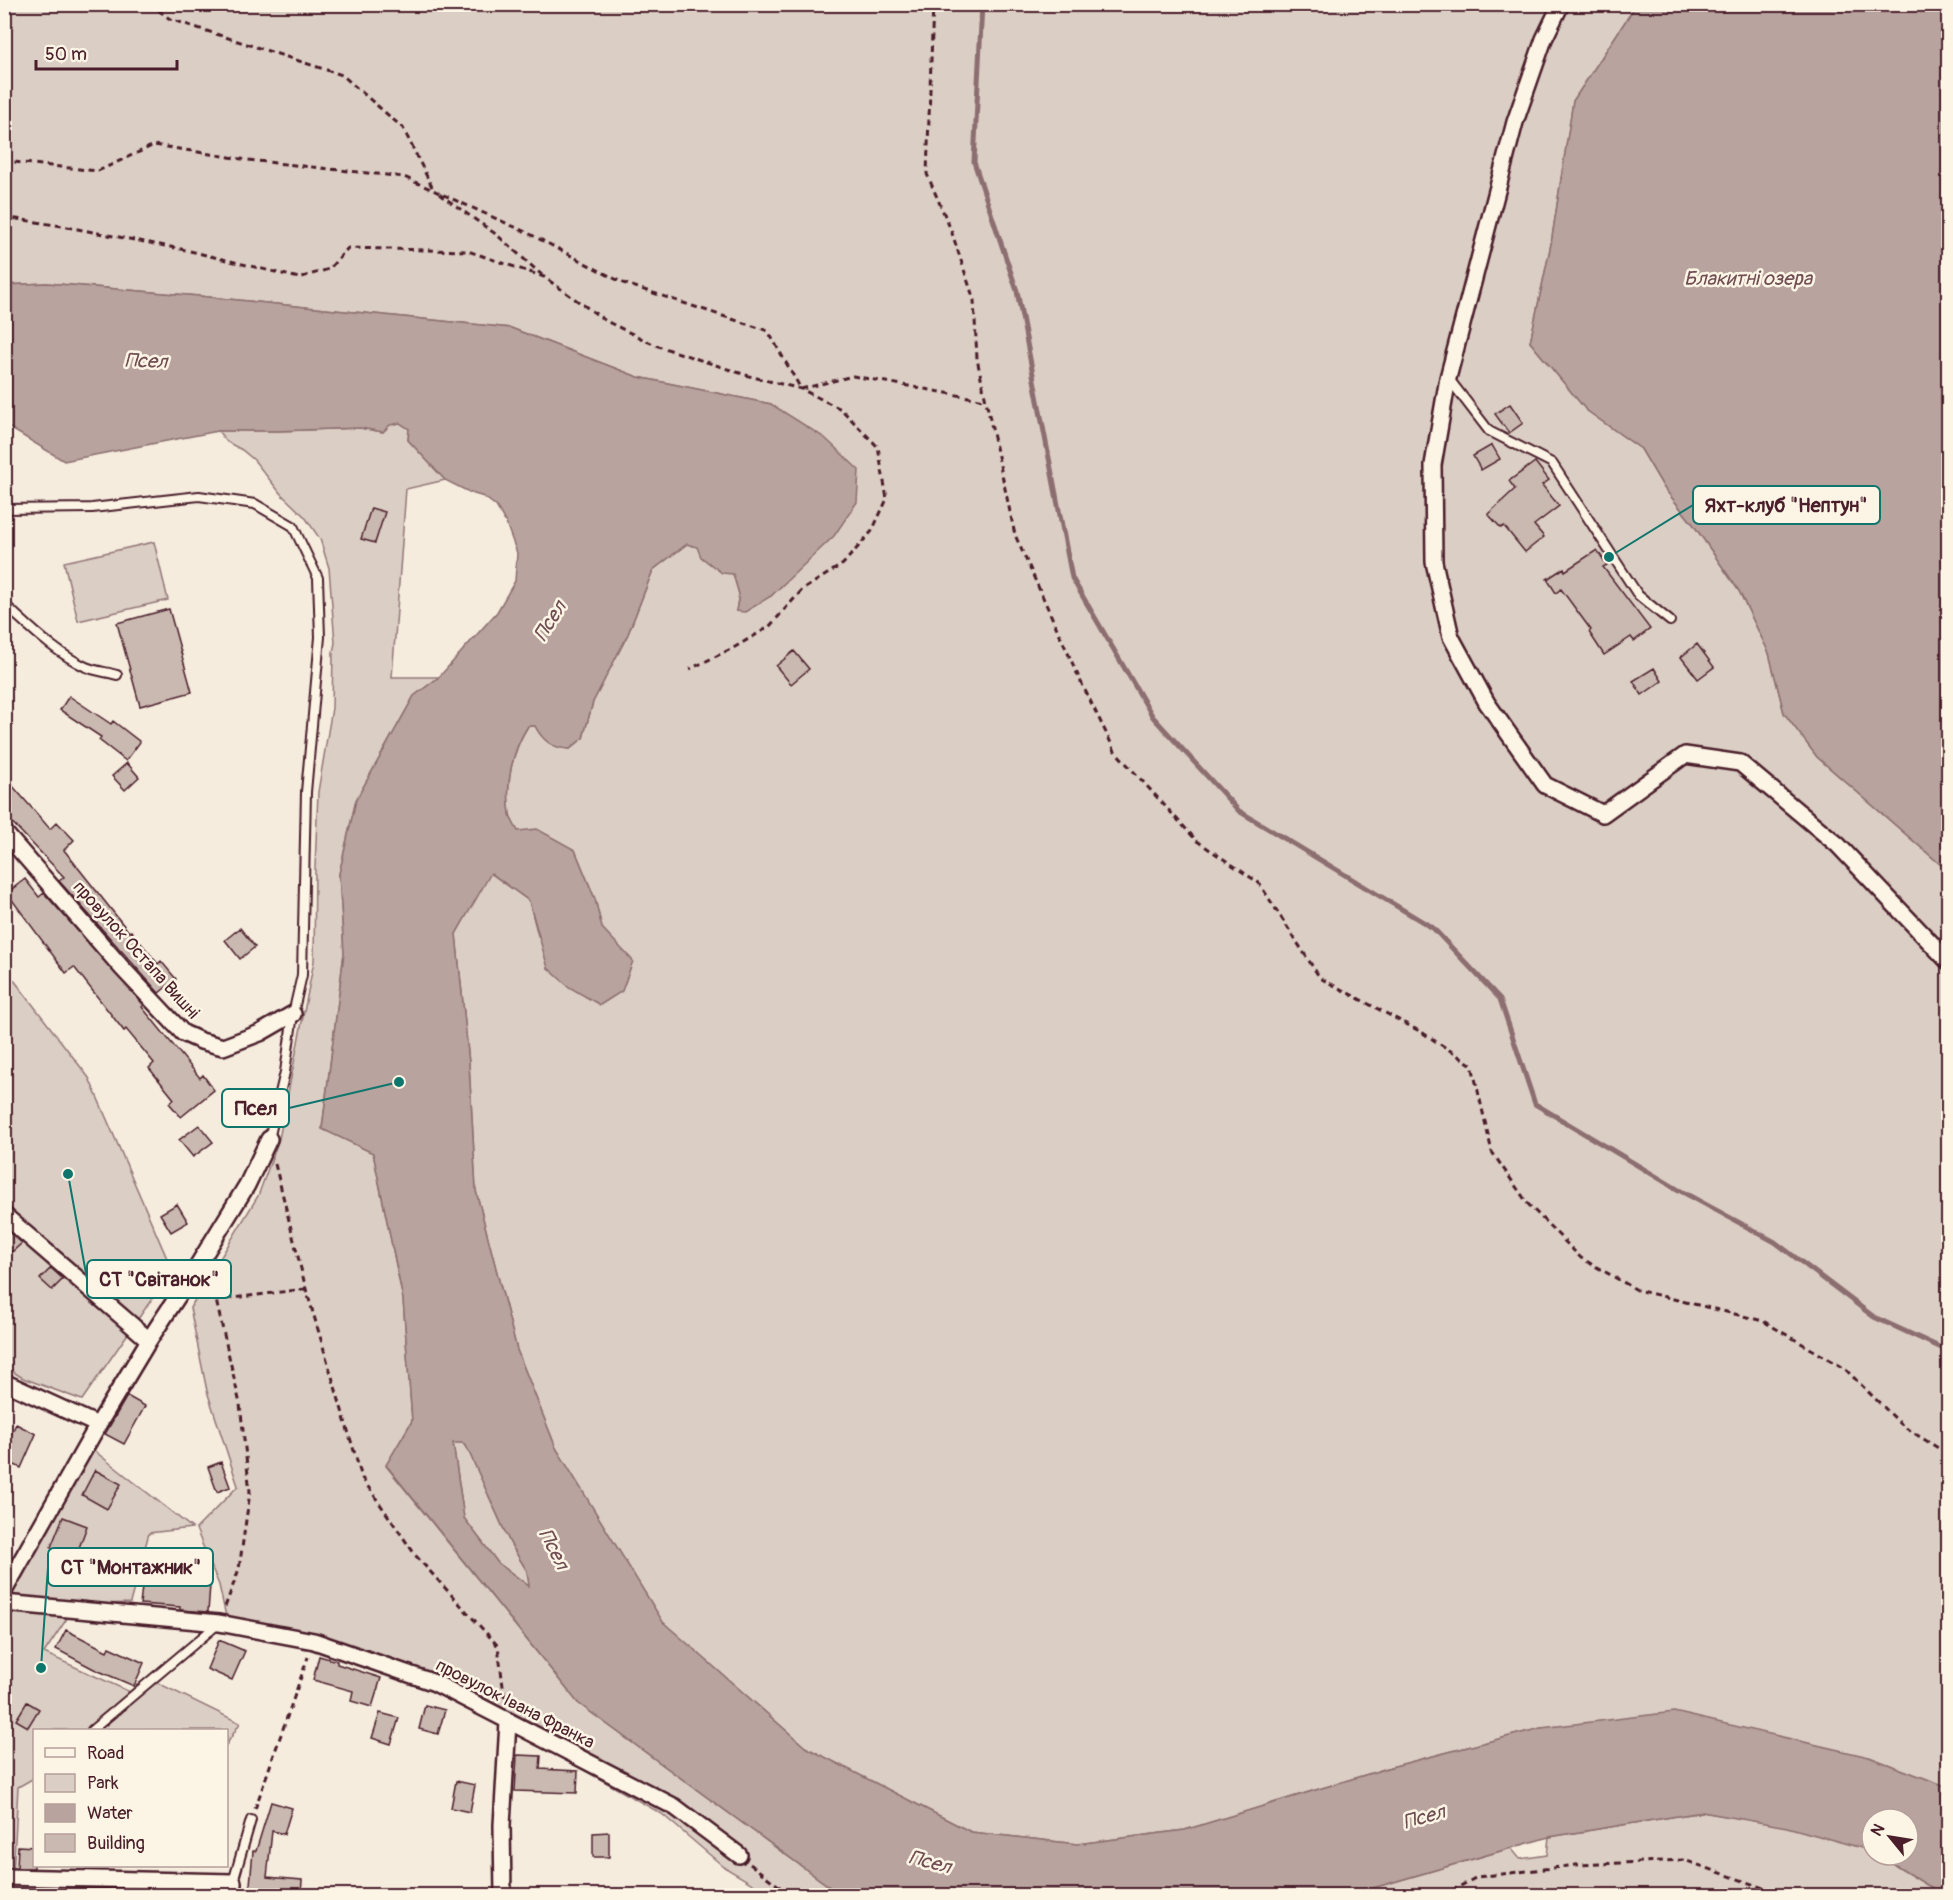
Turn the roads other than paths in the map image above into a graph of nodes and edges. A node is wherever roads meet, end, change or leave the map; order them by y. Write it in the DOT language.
graph roads {
  1 [pos="1561,4"];
  2 [pos="1448,378"];
  3 [pos="4,509"];
  4 [pos="4,604"];
  5 [pos="1670,621"];
  6 [pos="117,675"];
  7 [pos="4,832"];
  8 [pos="1948,961"];
  9 [pos="292,1014"];
  10 [pos="269,1139"];
  11 [pos="4,1215"];
  12 [pos="149,1340"];
  13 [pos="4,1382"];
  14 [pos="98,1425"];
  15 [pos="4,1591"];
  16 [pos="4,1603"];
  17 [pos="219,1623"];
  18 [pos="508,1722"];
  19 [pos="94,1729"];
  20 [pos="251,1820"];
  21 [pos="739,1855"];
  22 [pos="4,1877"];
  23 [pos="233,1889"];
  24 [pos="503,1896"];
  1 -- 2 [label="street"];
  2 -- 5 [label="lane"];
  2 -- 8 [label="street"];
  3 -- 9 [label="lane"];
  4 -- 6 [label="lane"];
  7 -- 9 [label="street, провулок Остапа Вишні"];
  9 -- 10 [label="lane"];
  10 -- 12 [label="street"];
  11 -- 12 [label="street"];
  12 -- 14 [label="street"];
  13 -- 14 [label="street"];
  14 -- 15 [label="street"];
  16 -- 17 [label="street, провулок Івана Франка"];
  17 -- 18 [label="street, провулок Івана Франка"];
  17 -- 19 [label="lane"];
  18 -- 21 [label="street, провулок Івана Франка"];
  18 -- 24 [label="street"];
  20 -- 23 [label="lane"];
  22 -- 23 [label="street"];
}
